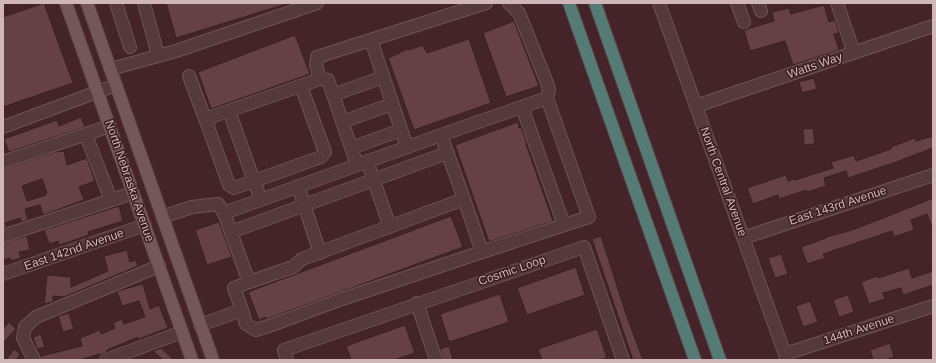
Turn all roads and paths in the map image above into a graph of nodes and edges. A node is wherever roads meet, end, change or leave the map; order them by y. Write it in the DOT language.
graph roads {
  1 [pos="66,3"];
  2 [pos="87,3"];
  3 [pos="116,3"];
  4 [pos="144,3"];
  5 [pos="317,3"];
  6 [pos="486,3"];
  7 [pos="509,3"];
  8 [pos="569,3"];
  9 [pos="595,3"];
  10 [pos="660,3"];
  11 [pos="737,3"];
  12 [pos="837,3"];
  13 [pos="744,22"];
  14 [pos="933,26"];
  15 [pos="371,40"];
  16 [pos="130,47"];
  17 [pos="854,53"];
  18 [pos="158,55"];
  19 [pos="111,69"];
  20 [pos="92,75"];
  21 [pos="189,76"];
  22 [pos="383,77"];
  23 [pos="320,79"];
  24 [pos="116,86"];
  25 [pos="301,86"];
  26 [pos="98,92"];
  27 [pos="333,95"];
  28 [pos="547,98"];
  29 [pos="392,104"];
  30 [pos="696,106"];
  31 [pos="522,107"];
  32 [pos="229,111"];
  33 [pos="342,122"];
  34 [pos="207,124"];
  35 [pos="110,126"];
  36 [pos="3,127"];
  37 [pos="401,130"];
  38 [pos="86,135"];
  39 [pos="441,136"];
  40 [pos="407,147"];
  41 [pos="351,148"];
  42 [pos="447,152"];
  43 [pos="3,162"];
  44 [pos="362,163"];
  45 [pos="933,175"];
  46 [pos="374,180"];
  47 [pos="254,181"];
  48 [pos="298,186"];
  49 [pos="133,193"];
  50 [pos="464,199"];
  51 [pos="111,200"];
  52 [pos="261,200"];
  53 [pos="158,204"];
  54 [pos="304,205"];
  55 [pos="224,213"];
  56 [pos="162,217"];
  57 [pos="145,225"];
  58 [pos="564,225"];
  59 [pos="390,227"];
  60 [pos="231,232"];
  61 [pos="3,236"];
  62 [pos="743,238"];
  63 [pos="482,252"];
  64 [pos="320,253"];
  65 [pos="159,266"];
  66 [pos="3,274"];
  67 [pos="249,282"];
  68 [pos="418,303"];
  69 [pos="933,306"];
  70 [pos="242,310"];
  71 [pos="200,325"];
  72 [pos="182,332"];
  73 [pos="285,355"];
  74 [pos="786,357"];
  75 [pos="34,360"];
  76 [pos="106,360"];
  77 [pos="192,360"];
  78 [pos="213,360"];
  79 [pos="436,360"];
  80 [pos="623,360"];
  81 [pos="695,360"];
  82 [pos="720,360"];
  1 -- 20 [label="main road, North Nebraska Avenue"];
  2 -- 19 [label="main road, North Nebraska Avenue"];
  3 -- 16 [label="street"];
  4 -- 18 [label="street"];
  5 -- 18 [label="street"];
  6 -- 15 [label="street"];
  7 -- 28 [label="street"];
  8 -- 81 [label="highway"];
  9 -- 82 [label="highway"];
  10 -- 30 [label="street, North Central Avenue"];
  11 -- 13 [label="street"];
  12 -- 17 [label="street"];
  14 -- 17 [label="street, Watts Way"];
  15 -- 22 [label="street"];
  15 -- 23 [label="street"];
  17 -- 30 [label="street, Watts Way"];
  18 -- 19 [label="street"];
  19 -- 20 [label="main road"];
  19 -- 24 [label="main road, North Nebraska Avenue"];
  20 -- 26 [label="main road, North Nebraska Avenue"];
  21 -- 34 [label="street"];
  22 -- 27 [label="street"];
  22 -- 29 [label="street"];
  23 -- 25 [label="street"];
  23 -- 27 [label="street"];
  24 -- 26 [label="street"];
  24 -- 53 [label="main road, North Nebraska Avenue"];
  25 -- 32 [label="street"];
  25 -- 47 [label="street"];
  26 -- 35 [label="main road, North Nebraska Avenue"];
  26 -- 36 [label="street"];
  27 -- 33 [label="street"];
  28 -- 31 [label="street"];
  28 -- 58 [label="street"];
  29 -- 33 [label="street"];
  29 -- 37 [label="street"];
  30 -- 62 [label="street, North Central Avenue"];
  31 -- 39 [label="street"];
  31 -- 58 [label="street"];
  32 -- 34 [label="street"];
  32 -- 47 [label="street"];
  33 -- 41 [label="street"];
  34 -- 47 [label="street"];
  35 -- 38 [label="street"];
  35 -- 49 [label="main road, North Nebraska Avenue"];
  37 -- 40 [label="street"];
  37 -- 41 [label="street"];
  38 -- 43 [label="street"];
  38 -- 51 [label="street"];
  39 -- 40 [label="street"];
  39 -- 42 [label="street"];
  40 -- 44 [label="street"];
  41 -- 44 [label="street"];
  42 -- 46 [label="street"];
  42 -- 50 [label="street"];
  44 -- 46 [label="street"];
  44 -- 48 [label="street"];
  45 -- 62 [label="street, East 143rd Avenue"];
  46 -- 54 [label="street"];
  46 -- 59 [label="street"];
  47 -- 52 [label="street"];
  48 -- 52 [label="street"];
  48 -- 54 [label="street"];
  49 -- 51 [label="street"];
  49 -- 57 [label="main road, North Nebraska Avenue"];
  50 -- 59 [label="street"];
  50 -- 63 [label="street"];
  51 -- 61 [label="street"];
  52 -- 55 [label="street"];
  53 -- 56 [label="main road, North Nebraska Avenue"];
  53 -- 57 [label="main road"];
  54 -- 60 [label="street"];
  54 -- 64 [label="street"];
  55 -- 56 [label="street"];
  55 -- 60 [label="street"];
  56 -- 71 [label="main road, North Nebraska Avenue"];
  57 -- 65 [label="main road, North Nebraska Avenue"];
  57 -- 66 [label="street, East 142nd Avenue"];
  58 -- 63 [label="street"];
  59 -- 64 [label="street"];
  60 -- 67 [label="street"];
  62 -- 74 [label="street, North Central Avenue"];
  63 -- 70 [label="street"];
  64 -- 67 [label="street"];
  65 -- 72 [label="main road, North Nebraska Avenue"];
  65 -- 75 [label="street"];
  67 -- 70 [label="street"];
  68 -- 73 [label="street, Cosmic Loop"];
  68 -- 79 [label="street"];
  68 -- 80 [label="street, Cosmic Loop"];
  69 -- 74 [label="street, 144th Avenue"];
  70 -- 71 [label="street"];
  71 -- 78 [label="main road, North Nebraska Avenue"];
  72 -- 76 [label="street"];
  72 -- 77 [label="main road, North Nebraska Avenue"];
}
